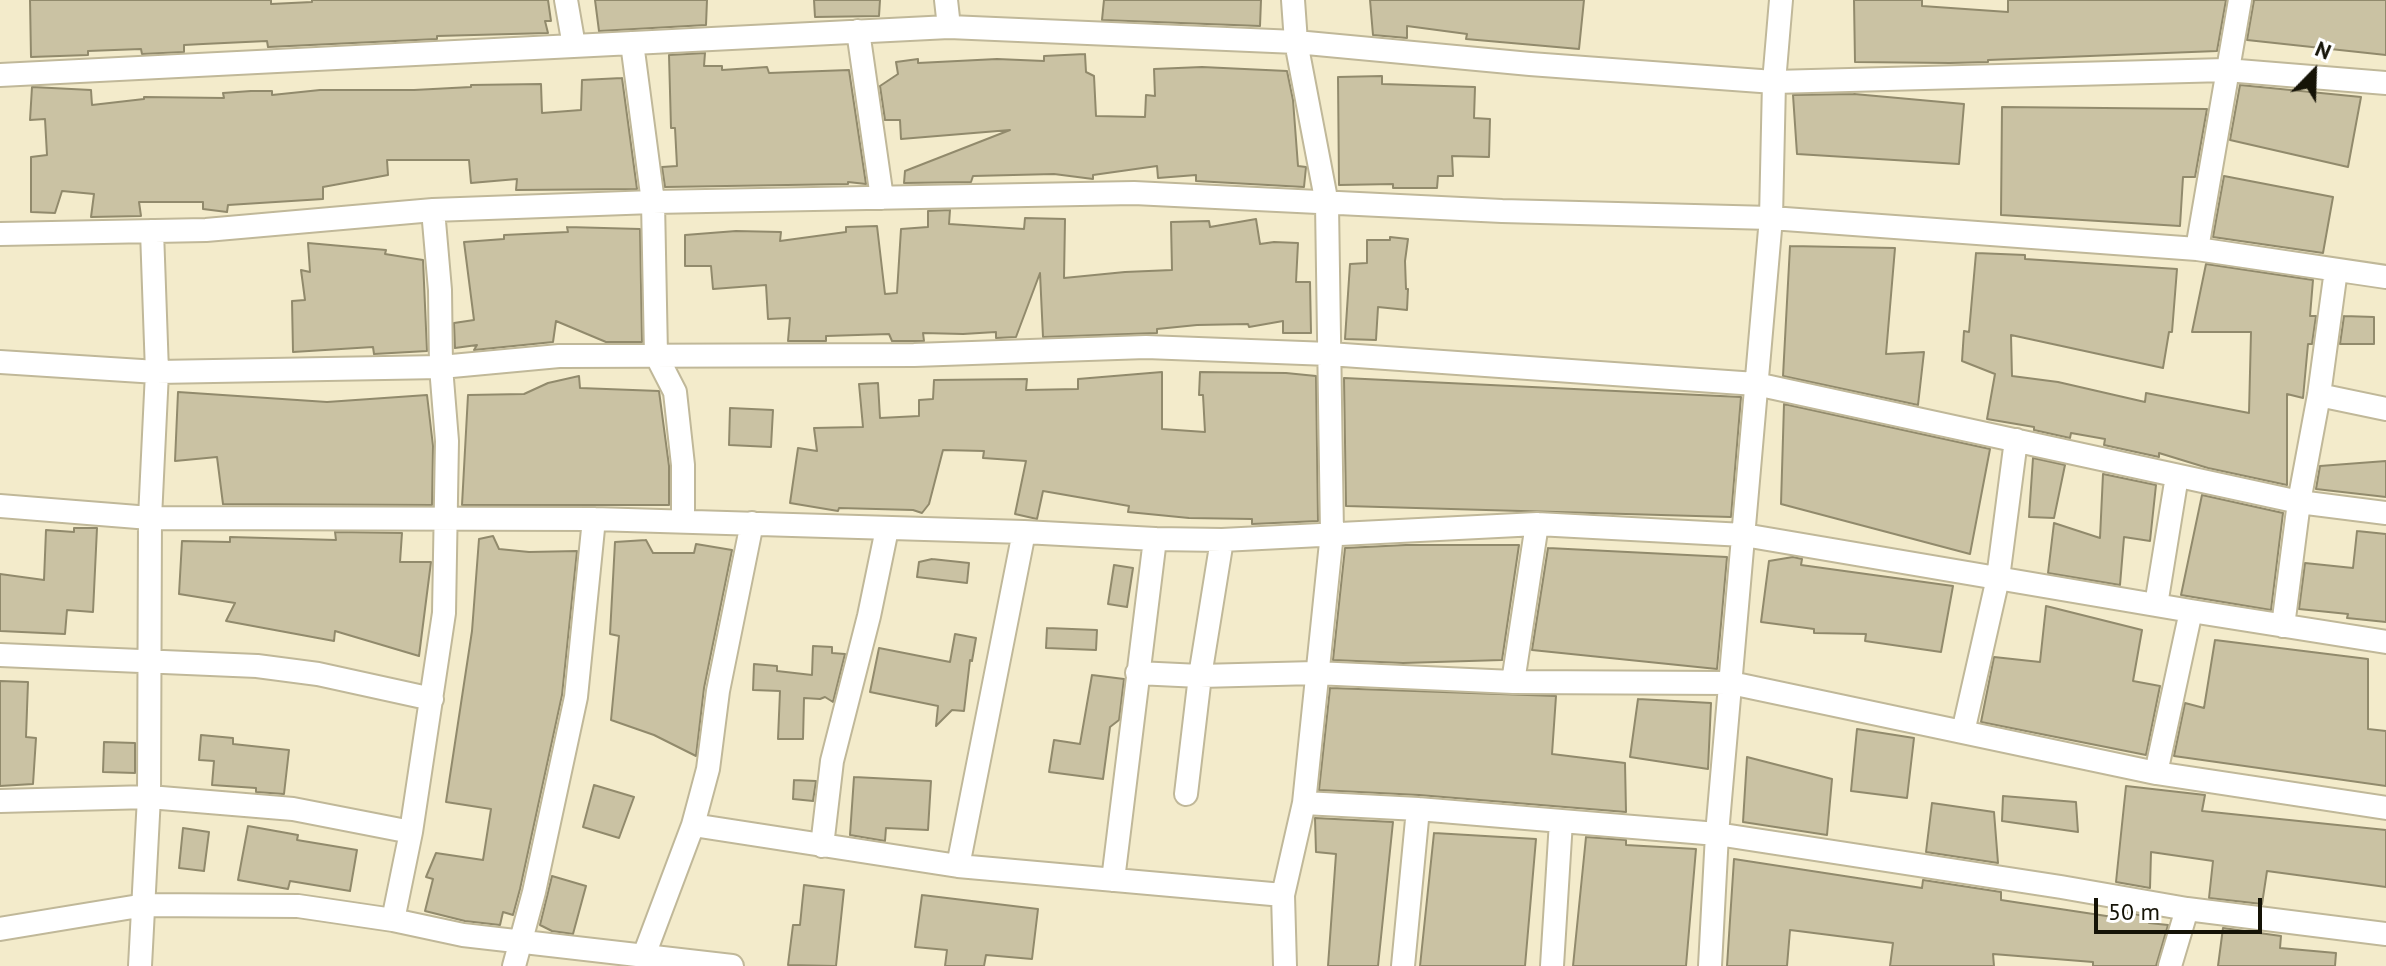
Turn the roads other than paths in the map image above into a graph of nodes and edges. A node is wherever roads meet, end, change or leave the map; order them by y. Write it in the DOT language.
graph roads {
  1 [pos="566,0"];
  2 [pos="946,0"];
  3 [pos="1293,0"];
  4 [pos="1781,0"];
  5 [pos="2240,0"];
  6 [pos="949,27"];
  7 [pos="858,31"];
  8 [pos="1296,42"];
  9 [pos="632,43"];
  10 [pos="574,46"];
  11 [pos="2226,70"];
  12 [pos="0,75"];
  13 [pos="1774,82"];
  14 [pos="2386,83"];
  15 [pos="882,198"];
  16 [pos="653,202"];
  17 [pos="1327,204"];
  18 [pos="433,210"];
  19 [pos="1771,218"];
  20 [pos="152,231"];
  21 [pos="0,234"];
  22 [pos="2197,249"];
  23 [pos="2336,270"];
  24 [pos="2386,277"];
  25 [pos="1329,354"];
  26 [pos="656,355"];
  27 [pos="0,362"];
  28 [pos="441,367"];
  29 [pos="157,372"];
  30 [pos="1756,384"];
  31 [pos="2319,395"];
  32 [pos="2386,409"];
  33 [pos="2016,440"];
  34 [pos="2177,476"];
  35 [pos="2299,502"];
  36 [pos="0,506"];
  37 [pos="2386,513"];
  38 [pos="445,517"];
  39 [pos="150,518"];
  40 [pos="594,519"];
  41 [pos="683,521"];
  42 [pos="752,523"];
  43 [pos="1537,524"];
  44 [pos="887,529"];
  45 [pos="1024,532"];
  46 [pos="1332,533"];
  47 [pos="1744,535"];
  48 [pos="1155,539"];
  49 [pos="1222,540"];
  50 [pos="1998,578"];
  51 [pos="2156,605"];
  52 [pos="2191,611"];
  53 [pos="2283,626"];
  54 [pos="2386,642"];
  55 [pos="0,655"];
  56 [pos="151,662"];
  57 [pos="1137,673"];
  58 [pos="1315,673"];
  59 [pos="1200,676"];
  60 [pos="1513,682"];
  61 [pos="1731,683"];
  62 [pos="432,699"];
  63 [pos="1963,732"];
  64 [pos="2156,773"];
  65 [pos="1186,794"];
  66 [pos="149,797"];
  67 [pos="0,801"];
  68 [pos="1304,803"];
  69 [pos="2386,808"];
  70 [pos="1418,809"];
  71 [pos="1561,821"];
  72 [pos="693,825"];
  73 [pos="411,832"];
  74 [pos="1717,834"];
  75 [pos="822,846"];
  76 [pos="958,866"];
  77 [pos="1113,880"];
  78 [pos="1283,895"];
  79 [pos="145,905"];
  80 [pos="2187,909"];
  81 [pos="393,920"];
  82 [pos="0,929"];
  83 [pos="2386,934"];
  84 [pos="520,942"];
  85 [pos="643,958"];
  86 [pos="140,966"];
  87 [pos="514,966"];
  88 [pos="732,966"];
  89 [pos="1285,966"];
  90 [pos="1403,966"];
  91 [pos="1552,966"];
  92 [pos="1710,966"];
  93 [pos="2170,966"];
  1 -- 10 [label="street"];
  2 -- 6 [label="street"];
  3 -- 8 [label="street"];
  4 -- 13 [label="street"];
  5 -- 11 [label="street"];
  6 -- 7 [label="street"];
  6 -- 8 [label="street"];
  7 -- 9 [label="street"];
  7 -- 15 [label="street"];
  8 -- 13 [label="street"];
  8 -- 17 [label="street"];
  9 -- 10 [label="street"];
  9 -- 16 [label="street"];
  10 -- 12 [label="street"];
  11 -- 13 [label="street"];
  11 -- 14 [label="street"];
  11 -- 22 [label="street"];
  13 -- 19 [label="street"];
  15 -- 16 [label="street"];
  15 -- 17 [label="street"];
  16 -- 18 [label="street"];
  16 -- 26 [label="street"];
  17 -- 19 [label="street"];
  17 -- 25 [label="street"];
  18 -- 20 [label="street"];
  18 -- 28 [label="street"];
  19 -- 22 [label="street"];
  19 -- 30 [label="street"];
  20 -- 21 [label="street"];
  20 -- 29 [label="street"];
  22 -- 23 [label="street"];
  23 -- 24 [label="street"];
  23 -- 31 [label="street"];
  25 -- 26 [label="street"];
  25 -- 30 [label="street"];
  25 -- 46 [label="street"];
  26 -- 28 [label="street"];
  26 -- 41 [label="street"];
  27 -- 29 [label="street"];
  28 -- 29 [label="street"];
  28 -- 38 [label="street"];
  29 -- 39 [label="street"];
  30 -- 33 [label="street"];
  30 -- 47 [label="street"];
  31 -- 32 [label="street"];
  31 -- 35 [label="street"];
  33 -- 34 [label="street"];
  33 -- 50 [label="street"];
  34 -- 35 [label="street"];
  34 -- 51 [label="street"];
  35 -- 37 [label="street"];
  35 -- 53 [label="street"];
  36 -- 39 [label="street"];
  38 -- 39 [label="street"];
  38 -- 40 [label="street"];
  38 -- 62 [label="street"];
  39 -- 56 [label="street"];
  40 -- 41 [label="street"];
  40 -- 84 [label="street"];
  41 -- 42 [label="street"];
  42 -- 44 [label="street"];
  42 -- 72 [label="street"];
  43 -- 46 [label="street"];
  43 -- 47 [label="street"];
  43 -- 60 [label="street"];
  44 -- 45 [label="street"];
  44 -- 75 [label="street"];
  45 -- 48 [label="street"];
  45 -- 76 [label="street"];
  46 -- 49 [label="street"];
  46 -- 58 [label="street"];
  47 -- 50 [label="street"];
  47 -- 61 [label="street"];
  48 -- 49 [label="street"];
  48 -- 57 [label="street"];
  49 -- 59 [label="street"];
  50 -- 51 [label="street"];
  50 -- 63 [label="street"];
  51 -- 52 [label="street"];
  52 -- 53 [label="street"];
  52 -- 64 [label="street"];
  53 -- 54 [label="street"];
  55 -- 56 [label="street"];
  56 -- 62 [label="street"];
  56 -- 66 [label="street"];
  57 -- 59 [label="street"];
  57 -- 77 [label="street"];
  58 -- 59 [label="street"];
  58 -- 60 [label="street"];
  58 -- 68 [label="street"];
  59 -- 65 [label="street"];
  60 -- 61 [label="street"];
  61 -- 63 [label="street"];
  61 -- 74 [label="street"];
  62 -- 73 [label="street"];
  63 -- 64 [label="street"];
  64 -- 69 [label="street"];
  66 -- 67 [label="street"];
  66 -- 73 [label="street"];
  66 -- 79 [label="street"];
  68 -- 70 [label="street"];
  68 -- 78 [label="street"];
  70 -- 71 [label="street"];
  70 -- 90 [label="street"];
  71 -- 74 [label="street"];
  71 -- 91 [label="street"];
  72 -- 75 [label="street"];
  72 -- 85 [label="street"];
  73 -- 81 [label="street"];
  74 -- 80 [label="street"];
  74 -- 92 [label="street"];
  75 -- 76 [label="street"];
  76 -- 77 [label="street"];
  77 -- 78 [label="street"];
  78 -- 89 [label="street"];
  79 -- 81 [label="street"];
  79 -- 82 [label="street"];
  79 -- 86 [label="street"];
  80 -- 83 [label="street"];
  80 -- 93 [label="street"];
  81 -- 84 [label="street"];
  84 -- 85 [label="street"];
  84 -- 87 [label="street"];
  85 -- 88 [label="street"];
}
